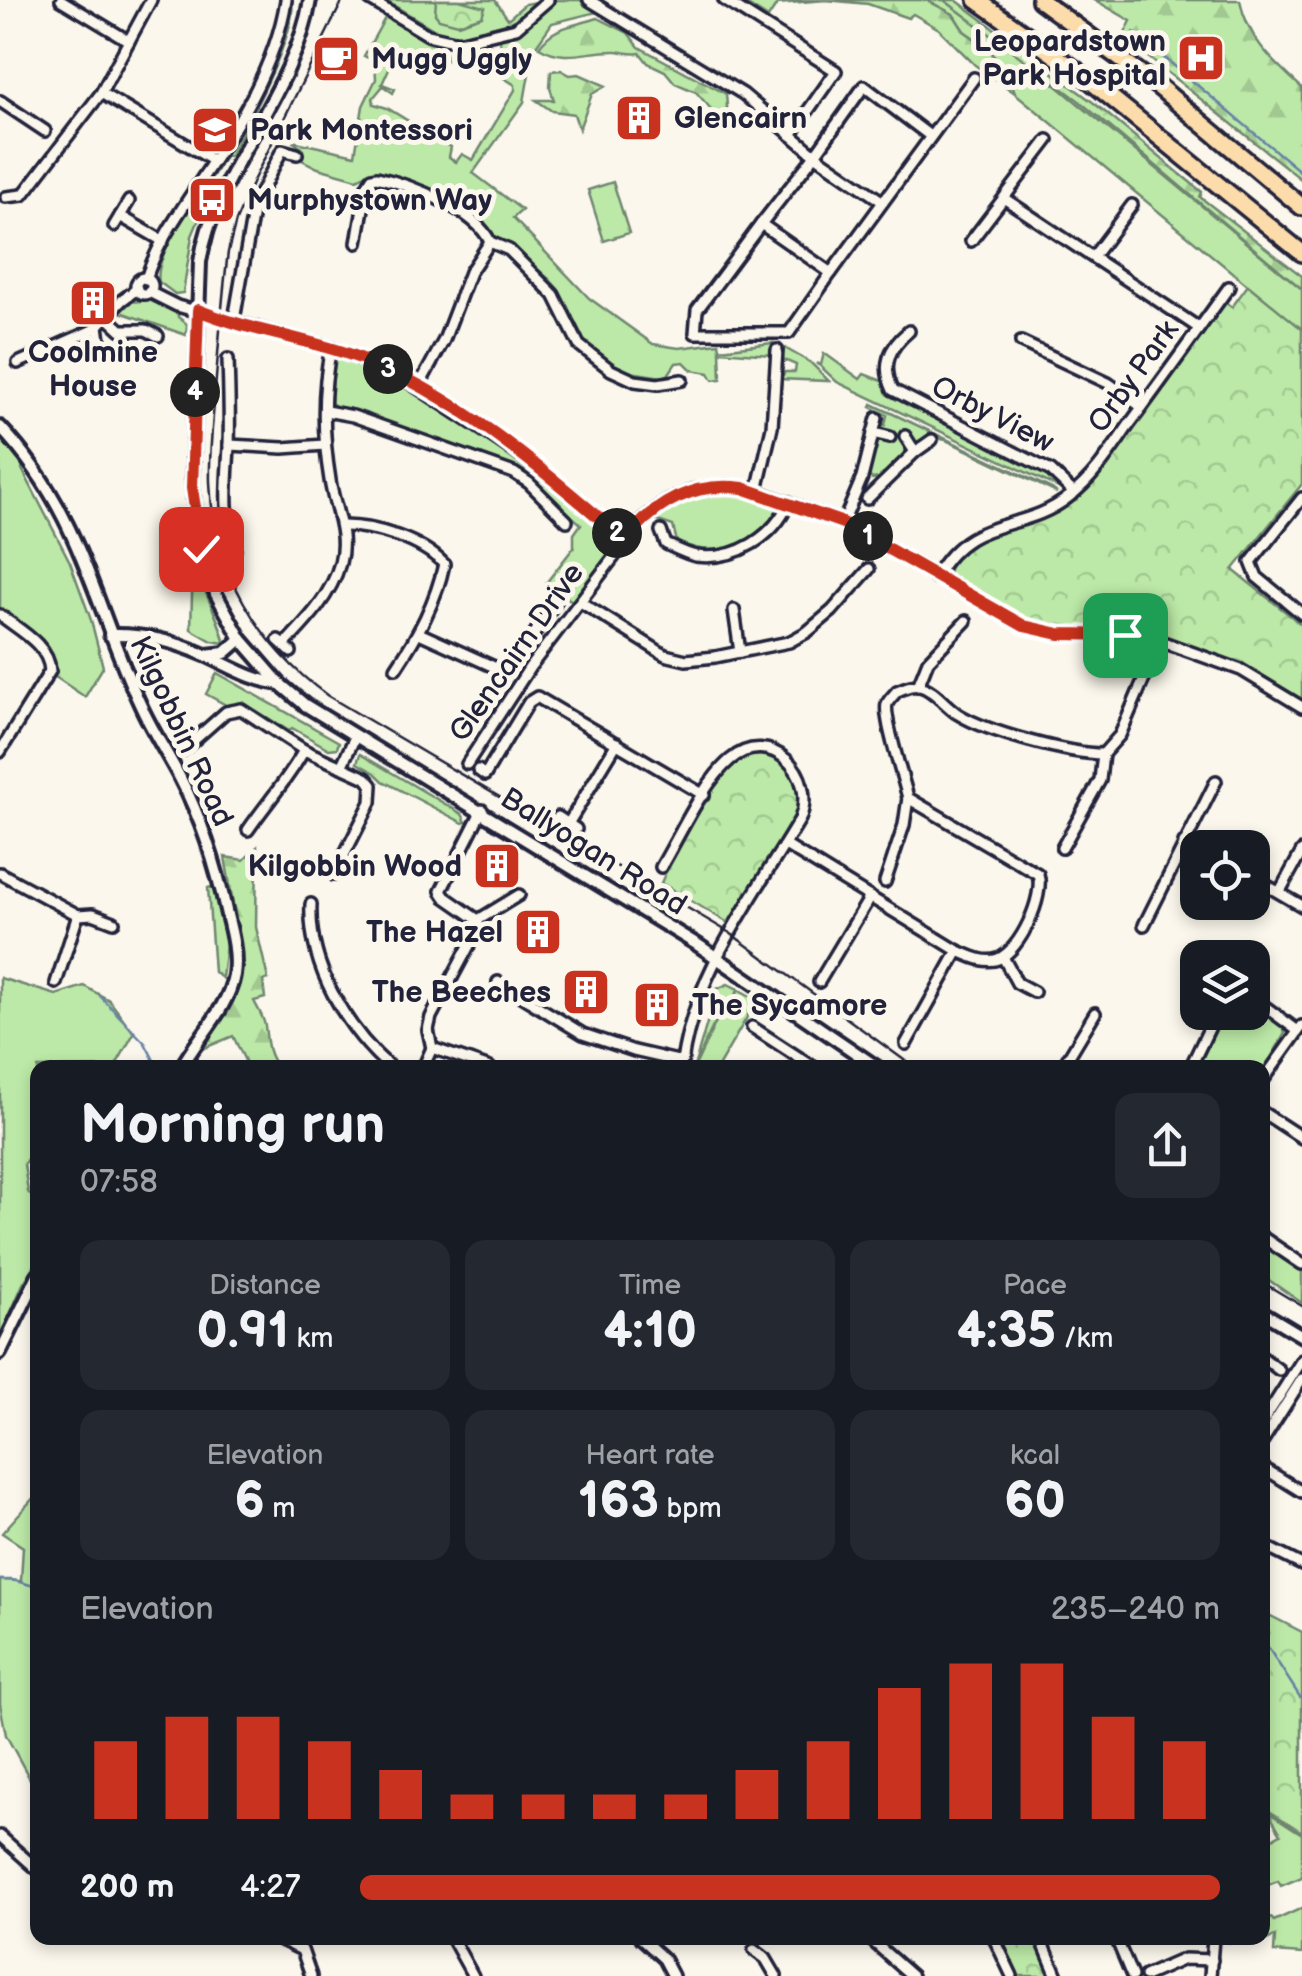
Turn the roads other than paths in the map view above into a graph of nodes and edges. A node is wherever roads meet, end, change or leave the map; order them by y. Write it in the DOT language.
graph roads {
  1 [pos="61,0"];
  2 [pos="151,0"];
  3 [pos="286,0"];
  4 [pos="310,0"];
  5 [pos="370,0"];
  6 [pos="548,0"];
  7 [pos="589,0"];
  8 [pos="724,0"];
  9 [pos="977,0"];
  10 [pos="1040,0"];
  11 [pos="129,41"];
  12 [pos="974,78"];
  13 [pos="102,93"];
  14 [pos="0,101"];
  15 [pos="45,132"];
  16 [pos="791,135"];
  17 [pos="930,136"];
  18 [pos="1048,140"];
  19 [pos="297,154"];
  20 [pos="815,155"];
  21 [pos="212,160"];
  22 [pos="6,198"];
  23 [pos="1005,199"];
  24 [pos="129,201"];
  25 [pos="883,202"];
  26 [pos="1132,205"];
  27 [pos="1302,208"];
  28 [pos="120,216"];
  29 [pos="761,224"];
  30 [pos="114,226"];
  31 [pos="163,241"];
  32 [pos="971,241"];
  33 [pos="357,242"];
  34 [pos="490,242"];
  35 [pos="1302,254"];
  36 [pos="1093,257"];
  37 [pos="830,273"];
  38 [pos="146,279"];
  39 [pos="1229,286"];
  40 [pos="137,289"];
  41 [pos="149,292"];
  42 [pos="198,310"];
  43 [pos="107,317"];
  44 [pos="234,320"];
  45 [pos="1199,328"];
  46 [pos="909,331"];
  47 [pos="158,336"];
  48 [pos="1021,342"];
  49 [pos="330,348"];
  50 [pos="777,350"];
  51 [pos="228,359"];
  52 [pos="18,363"];
  53 [pos="682,380"];
  54 [pos="419,386"];
  55 [pos="1142,407"];
  56 [pos="326,411"];
  57 [pos="877,418"];
  58 [pos="0,427"];
  59 [pos="873,433"];
  60 [pos="905,436"];
  61 [pos="890,437"];
  62 [pos="932,440"];
  63 [pos="229,445"];
  64 [pos="325,445"];
  65 [pos="915,452"];
  66 [pos="862,478"];
  67 [pos="876,489"];
  68 [pos="757,491"];
  69 [pos="1074,493"];
  70 [pos="868,498"];
  71 [pos="1302,498"];
  72 [pos="788,502"];
  73 [pos="568,522"];
  74 [pos="843,523"];
  75 [pos="343,526"];
  76 [pos="661,532"];
  77 [pos="625,540"];
  78 [pos="235,549"];
  79 [pos="870,569"];
  80 [pos="935,576"];
  81 [pos="556,601"];
  82 [pos="582,603"];
  83 [pos="734,610"];
  84 [pos="1302,614"];
  85 [pos="0,615"];
  86 [pos="966,622"];
  87 [pos="420,633"];
  88 [pos="110,636"];
  89 [pos="241,639"];
  90 [pos="1160,641"];
  91 [pos="284,646"];
  92 [pos="740,652"];
  93 [pos="206,655"];
  94 [pos="254,656"];
  95 [pos="226,665"];
  96 [pos="396,668"];
  97 [pos="280,684"];
  98 [pos="918,686"];
  99 [pos="1302,707"];
  100 [pos="355,737"];
  101 [pos="617,743"];
  102 [pos="180,745"];
  103 [pos="304,750"];
  104 [pos="0,752"];
  105 [pos="1102,754"];
  106 [pos="467,764"];
  107 [pos="341,767"];
  108 [pos="482,772"];
  109 [pos="1216,781"];
  110 [pos="704,795"];
  111 [pos="908,798"];
  112 [pos="482,810"];
  113 [pos="567,824"];
  114 [pos="1190,830"];
  115 [pos="247,831"];
  116 [pos="785,845"];
  117 [pos="1062,848"];
  118 [pos="1180,850"];
  119 [pos="1302,851"];
  120 [pos="661,867"];
  121 [pos="0,873"];
  122 [pos="334,875"];
  123 [pos="885,882"];
  124 [pos="1270,886"];
  125 [pos="1280,891"];
  126 [pos="519,895"];
  127 [pos="870,898"];
  128 [pos="311,904"];
  129 [pos="1302,906"];
  130 [pos="78,915"];
  131 [pos="478,920"];
  132 [pos="114,922"];
  133 [pos="1144,925"];
  134 [pos="958,951"];
  135 [pos="1002,957"];
  136 [pos="716,958"];
  137 [pos="56,982"];
  138 [pos="498,982"];
  139 [pos="819,982"];
  140 [pos="1034,992"];
  141 [pos="1270,1009"];
  142 [pos="1095,1013"];
  143 [pos="752,1027"];
  144 [pos="1300,1028"];
  145 [pos="1208,1030"];
  146 [pos="906,1044"];
  147 [pos="432,1048"];
  148 [pos="187,1060"];
  149 [pos="385,1060"];
  150 [pos="427,1060"];
  151 [pos="467,1060"];
  152 [pos="665,1060"];
  153 [pos="683,1060"];
  154 [pos="803,1060"];
  155 [pos="866,1060"];
  156 [pos="1067,1060"];
  157 [pos="1194,1060"];
  158 [pos="1270,1071"];
  159 [pos="1270,1117"];
  160 [pos="1302,1138"];
  161 [pos="1270,1242"];
  162 [pos="1302,1264"];
  163 [pos="30,1292"];
  164 [pos="1270,1317"];
  165 [pos="1302,1336"];
  166 [pos="0,1353"];
  167 [pos="1302,1360"];
  168 [pos="1270,1364"];
  169 [pos="1279,1370"];
  170 [pos="1302,1380"];
  171 [pos="1270,1410"];
  172 [pos="1270,1430"];
  173 [pos="1270,1472"];
  174 [pos="1302,1492"];
  175 [pos="1270,1549"];
  176 [pos="1302,1565"];
  177 [pos="0,1836"];
  178 [pos="30,1863"];
  179 [pos="299,1945"];
  180 [pos="456,1945"];
  181 [pos="648,1945"];
  182 [pos="877,1945"];
  183 [pos="997,1945"];
  184 [pos="1044,1945"];
  185 [pos="1119,1945"];
  186 [pos="1213,1945"];
  187 [pos="754,1950"];
  188 [pos="1212,1960"];
  189 [pos="311,1976"];
  190 [pos="473,1976"];
  191 [pos="672,1976"];
  192 [pos="776,1976"];
  193 [pos="912,1976"];
  194 [pos="1012,1976"];
  195 [pos="1058,1976"];
  196 [pos="1132,1976"];
  197 [pos="1145,1976"];
  198 [pos="1210,1976"];
  1 -- 11 [label="street"];
  2 -- 11 [label="street"];
  3 -- 21 [label="street"];
  4 -- 42 [label="street"];
  5 -- 6 [label="street"];
  7 -- 16 [label="street"];
  8 -- 16 [label="street"];
  9 -- 35 [label="highway"];
  10 -- 27 [label="highway"];
  11 -- 13 [label="street"];
  12 -- 17 [label="street"];
  13 -- 21 [label="street"];
  13 -- 22 [label="street"];
  14 -- 15 [label="street"];
  16 -- 20 [label="street"];
  17 -- 20 [label="street"];
  17 -- 25 [label="street"];
  18 -- 23 [label="street"];
  19 -- 44 [label="street"];
  20 -- 25 [label="street"];
  20 -- 29 [label="street"];
  21 -- 31 [label="street"];
  23 -- 32 [label="street"];
  23 -- 36 [label="street"];
  24 -- 28 [label="street"];
  25 -- 37 [label="street"];
  26 -- 36 [label="street"];
  28 -- 30 [label="street"];
  28 -- 31 [label="street"];
  29 -- 37 [label="street"];
  29 -- 37 [label="street"];
  31 -- 38 [label="street"];
  33 -- 34 [label="street"];
  34 -- 53 [label="street"];
  34 -- 54 [label="street"];
  36 -- 45 [label="street"];
  38 -- 40 [label="street"];
  38 -- 41 [label="street"];
  39 -- 45 [label="street, Orby Park"];
  40 -- 41 [label="street"];
  40 -- 43 [label="street"];
  41 -- 42 [label="street"];
  42 -- 44 [label="street"];
  42 -- 89 [label="street"];
  43 -- 47 [label="street"];
  43 -- 52 [label="street"];
  44 -- 49 [label="street"];
  45 -- 55 [label="street, Orby Park"];
  46 -- 69 [label="street, Orby View"];
  48 -- 55 [label="street"];
  49 -- 54 [label="street"];
  49 -- 56 [label="street"];
  50 -- 68 [label="street"];
  51 -- 63 [label="street"];
  54 -- 77 [label="street"];
  55 -- 69 [label="street, Orby Park"];
  56 -- 64 [label="street"];
  56 -- 73 [label="street"];
  57 -- 59 [label="street"];
  58 -- 88 [label="street, Kilgobbin Road"];
  59 -- 61 [label="street"];
  59 -- 66 [label="street"];
  60 -- 65 [label="street"];
  62 -- 65 [label="street"];
  63 -- 64 [label="street"];
  63 -- 78 [label="street"];
  64 -- 75 [label="street"];
  65 -- 67 [label="street"];
  66 -- 67 [label="street"];
  66 -- 74 [label="street"];
  67 -- 70 [label="street"];
  68 -- 72 [label="street, Glencairn Drive"];
  68 -- 77 [label="street, Glencairn Drive"];
  69 -- 80 [label="street"];
  71 -- 84 [label="street"];
  72 -- 74 [label="street, Glencairn Drive"];
  72 -- 76 [label="street"];
  74 -- 80 [label="street, Glencairn Drive"];
  75 -- 87 [label="street"];
  75 -- 91 [label="street"];
  77 -- 82 [label="street, Glencairn Drive"];
  79 -- 92 [label="street"];
  80 -- 90 [label="street, Glencairn Drive"];
  81 -- 87 [label="street"];
  82 -- 92 [label="street"];
  82 -- 106 [label="street, Glencairn Drive"];
  83 -- 92 [label="street"];
  85 -- 104 [label="street"];
  86 -- 98 [label="street"];
  87 -- 96 [label="street"];
  88 -- 93 [label="street, Ballyogan Road"];
  88 -- 148 [label="street, Kilgobbin Road"];
  89 -- 93 [label="street"];
  89 -- 94 [label="street"];
  90 -- 99 [label="street, Glencairn Drive"];
  90 -- 105 [label="street"];
  93 -- 95 [label="street, Ballyogan Road"];
  94 -- 95 [label="street"];
  94 -- 97 [label="street, Ballyogan Road"];
  95 -- 97 [label="street, Ballyogan Road"];
  97 -- 100 [label="street, Ballyogan Road"];
  98 -- 105 [label="street"];
  98 -- 111 [label="street"];
  100 -- 107 [label="street"];
  100 -- 112 [label="street, Ballyogan Road"];
  101 -- 108 [label="street"];
  101 -- 110 [label="street"];
  101 -- 113 [label="street"];
  102 -- 103 [label="street"];
  103 -- 107 [label="street"];
  103 -- 115 [label="street"];
  105 -- 117 [label="street"];
  107 -- 122 [label="street"];
  109 -- 114 [label="street"];
  110 -- 116 [label="street"];
  110 -- 120 [label="street"];
  111 -- 123 [label="street"];
  111 -- 135 [label="street"];
  112 -- 131 [label="street"];
  112 -- 136 [label="street, Ballyogan Road"];
  116 -- 127 [label="street"];
  116 -- 136 [label="street"];
  118 -- 133 [label="street"];
  119 -- 125 [label="street"];
  121 -- 130 [label="street"];
  124 -- 125 [label="street"];
  125 -- 129 [label="street"];
  126 -- 131 [label="street"];
  127 -- 134 [label="street"];
  127 -- 139 [label="street"];
  128 -- 149 [label="street"];
  130 -- 132 [label="street"];
  130 -- 137 [label="street"];
  131 -- 147 [label="street"];
  134 -- 135 [label="street"];
  134 -- 146 [label="street"];
  135 -- 140 [label="street"];
  136 -- 153 [label="street"];
  136 -- 155 [label="street, Ballyogan Road"];
  138 -- 152 [label="street"];
  141 -- 144 [label="street"];
  142 -- 156 [label="street"];
  143 -- 154 [label="street"];
  144 -- 158 [label="street"];
  145 -- 157 [label="street"];
  147 -- 150 [label="street"];
  147 -- 151 [label="street"];
  159 -- 160 [label="street"];
  161 -- 162 [label="street"];
  163 -- 166 [label="street"];
  164 -- 165 [label="street"];
  167 -- 171 [label="street"];
  168 -- 169 [label="street"];
  170 -- 172 [label="street"];
  173 -- 174 [label="street"];
  175 -- 176 [label="street"];
  177 -- 178 [label="street"];
  179 -- 189 [label="street"];
  180 -- 190 [label="street"];
  181 -- 191 [label="street"];
  182 -- 193 [label="street"];
  183 -- 194 [label="street"];
  184 -- 195 [label="street"];
  185 -- 196 [label="street"];
  186 -- 188 [label="street"];
  187 -- 192 [label="street"];
  188 -- 197 [label="street"];
  188 -- 198 [label="street"];
}
